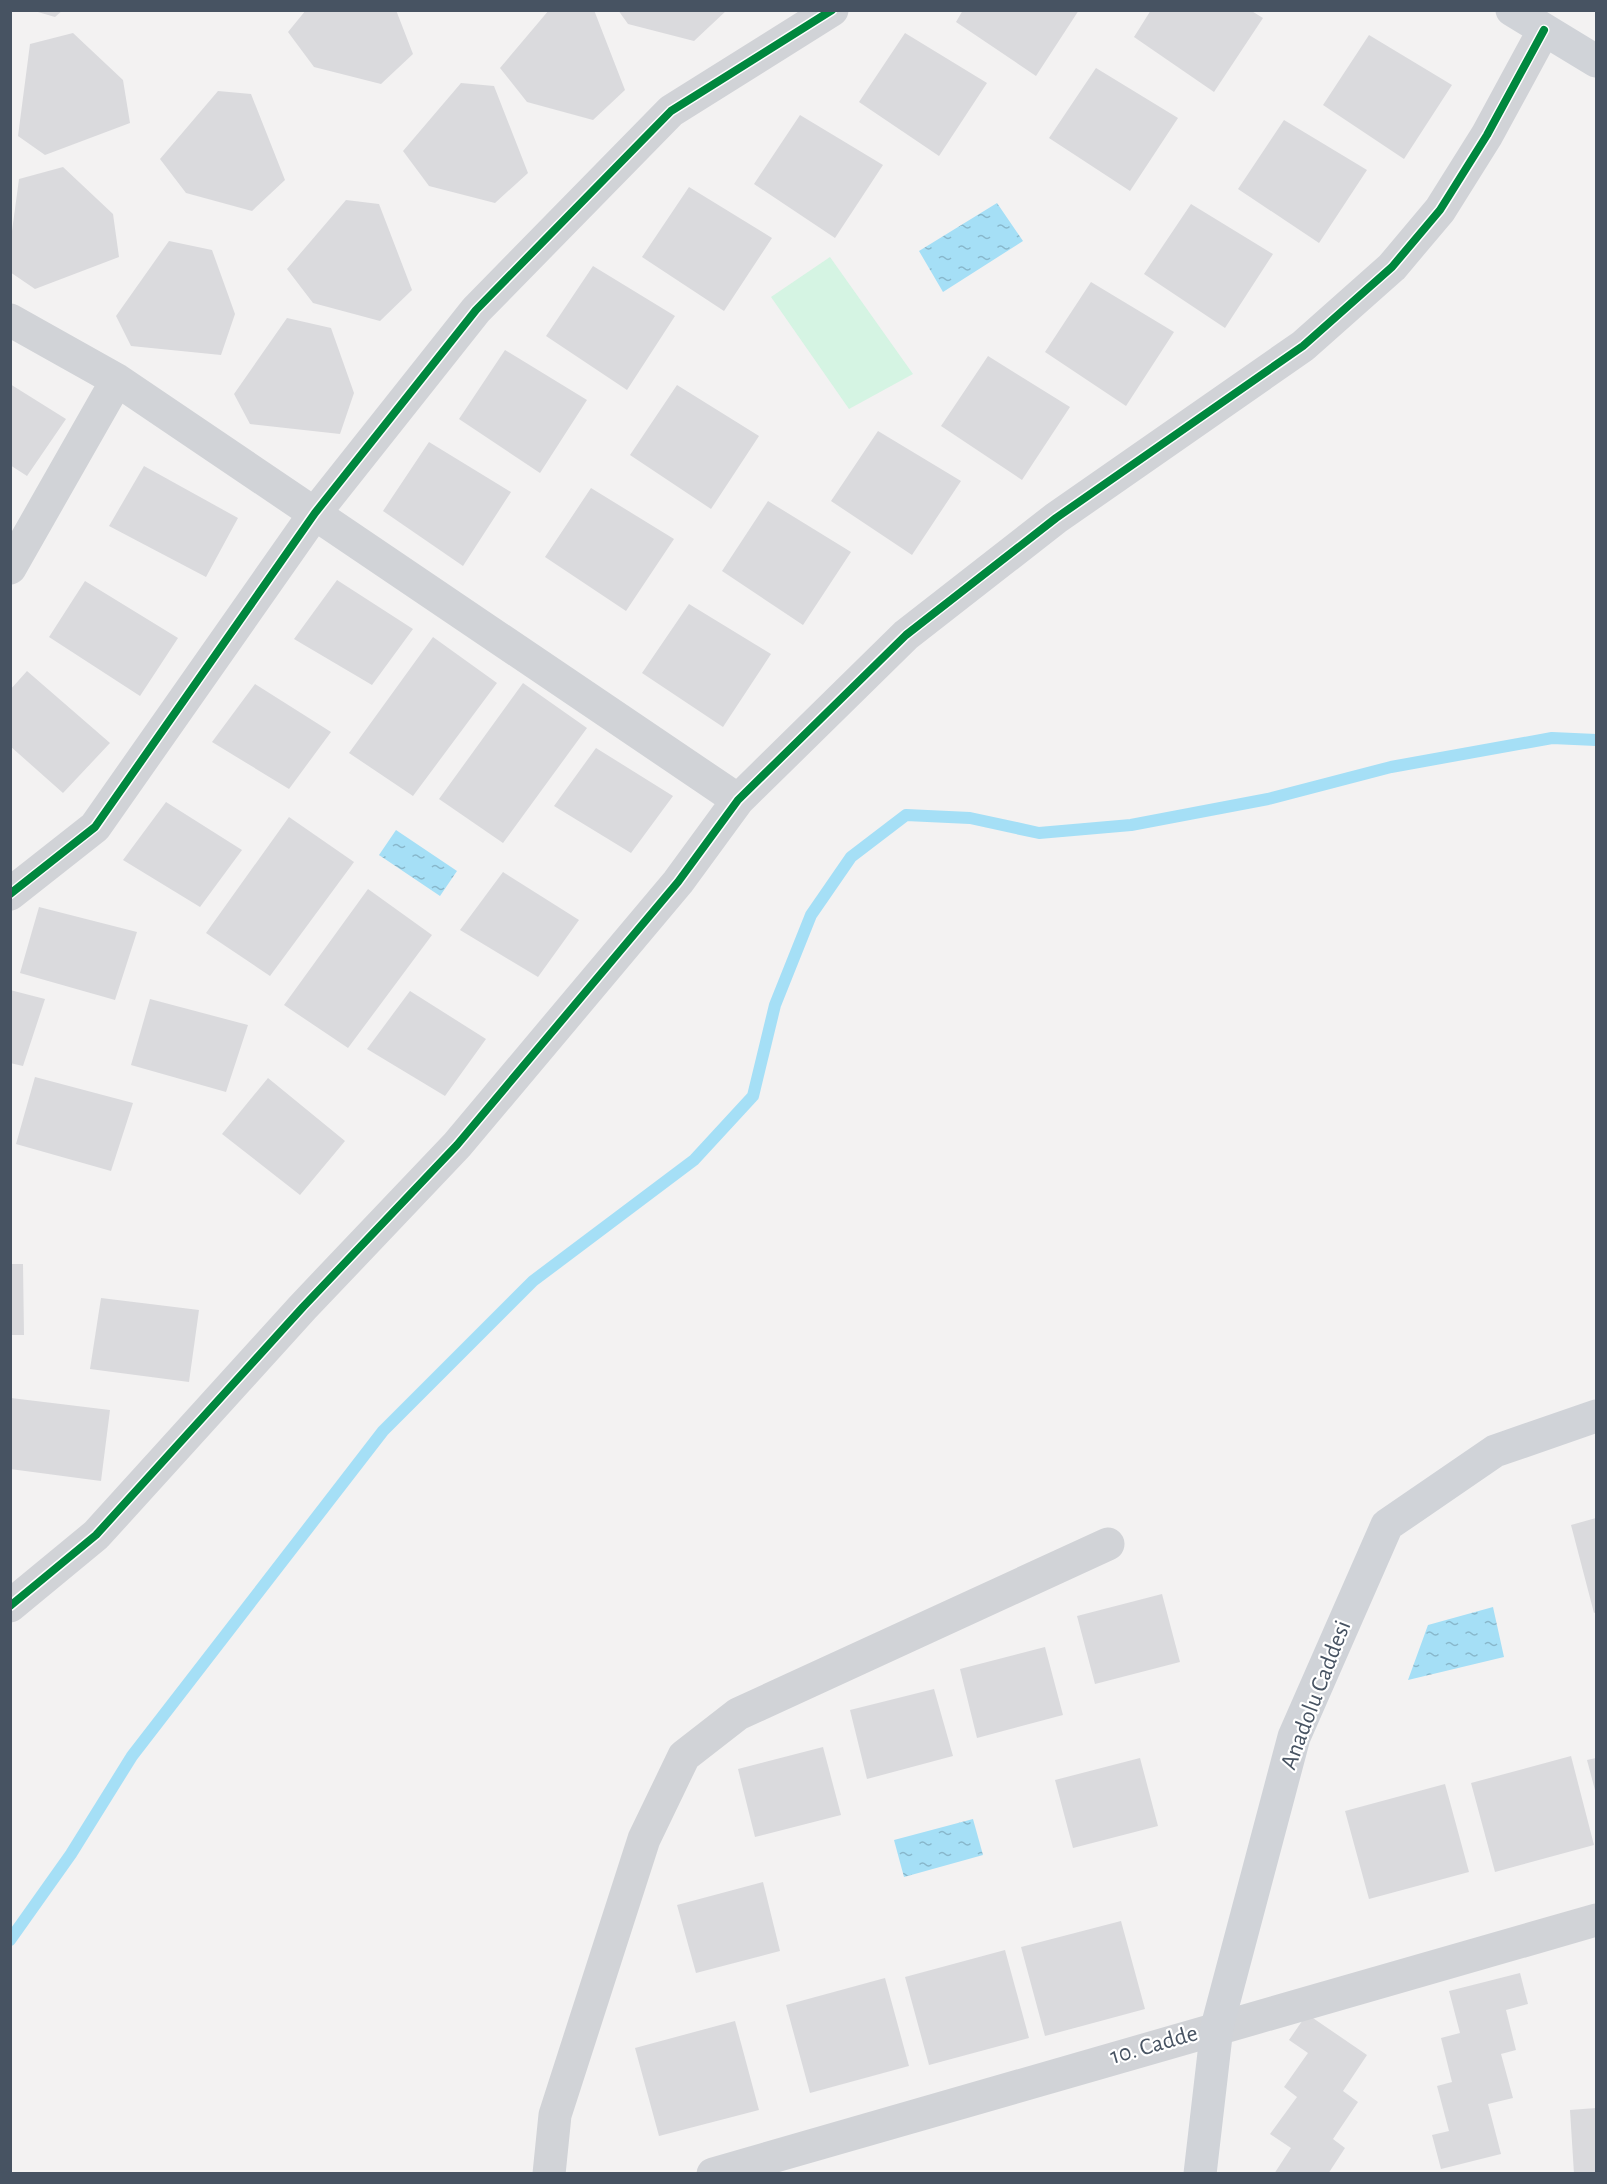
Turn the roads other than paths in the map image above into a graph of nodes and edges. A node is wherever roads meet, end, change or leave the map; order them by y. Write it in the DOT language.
graph roads {
  1 [pos="832,10"];
  2 [pos="1512,10"];
  3 [pos="1544,30"];
  4 [pos="1596,61"];
  5 [pos="10,320"];
  6 [pos="117,380"];
  7 [pos="315,513"];
  8 [pos="10,568"];
  9 [pos="738,800"];
  10 [pos="10,894"];
  11 [pos="1596,1416"];
  12 [pos="1108,1544"];
  13 [pos="10,1606"];
  14 [pos="1596,1920"];
  15 [pos="1217,2027"];
  16 [pos="549,2174"];
  17 [pos="713,2174"];
  18 [pos="1200,2174"];
  1 -- 7 [label="street"];
  2 -- 3 [label="street"];
  3 -- 4 [label="street"];
  3 -- 9 [label="street"];
  5 -- 6 [label="street"];
  6 -- 7 [label="street"];
  6 -- 8 [label="street"];
  7 -- 9 [label="street"];
  7 -- 10 [label="street"];
  9 -- 13 [label="street"];
  11 -- 15 [label="street, Anadolu Caddesi"];
  12 -- 16 [label="street"];
  14 -- 15 [label="street, 10. Cadde"];
  15 -- 17 [label="street, 10. Cadde"];
  15 -- 18 [label="street, Anadolu Caddesi"];
}
